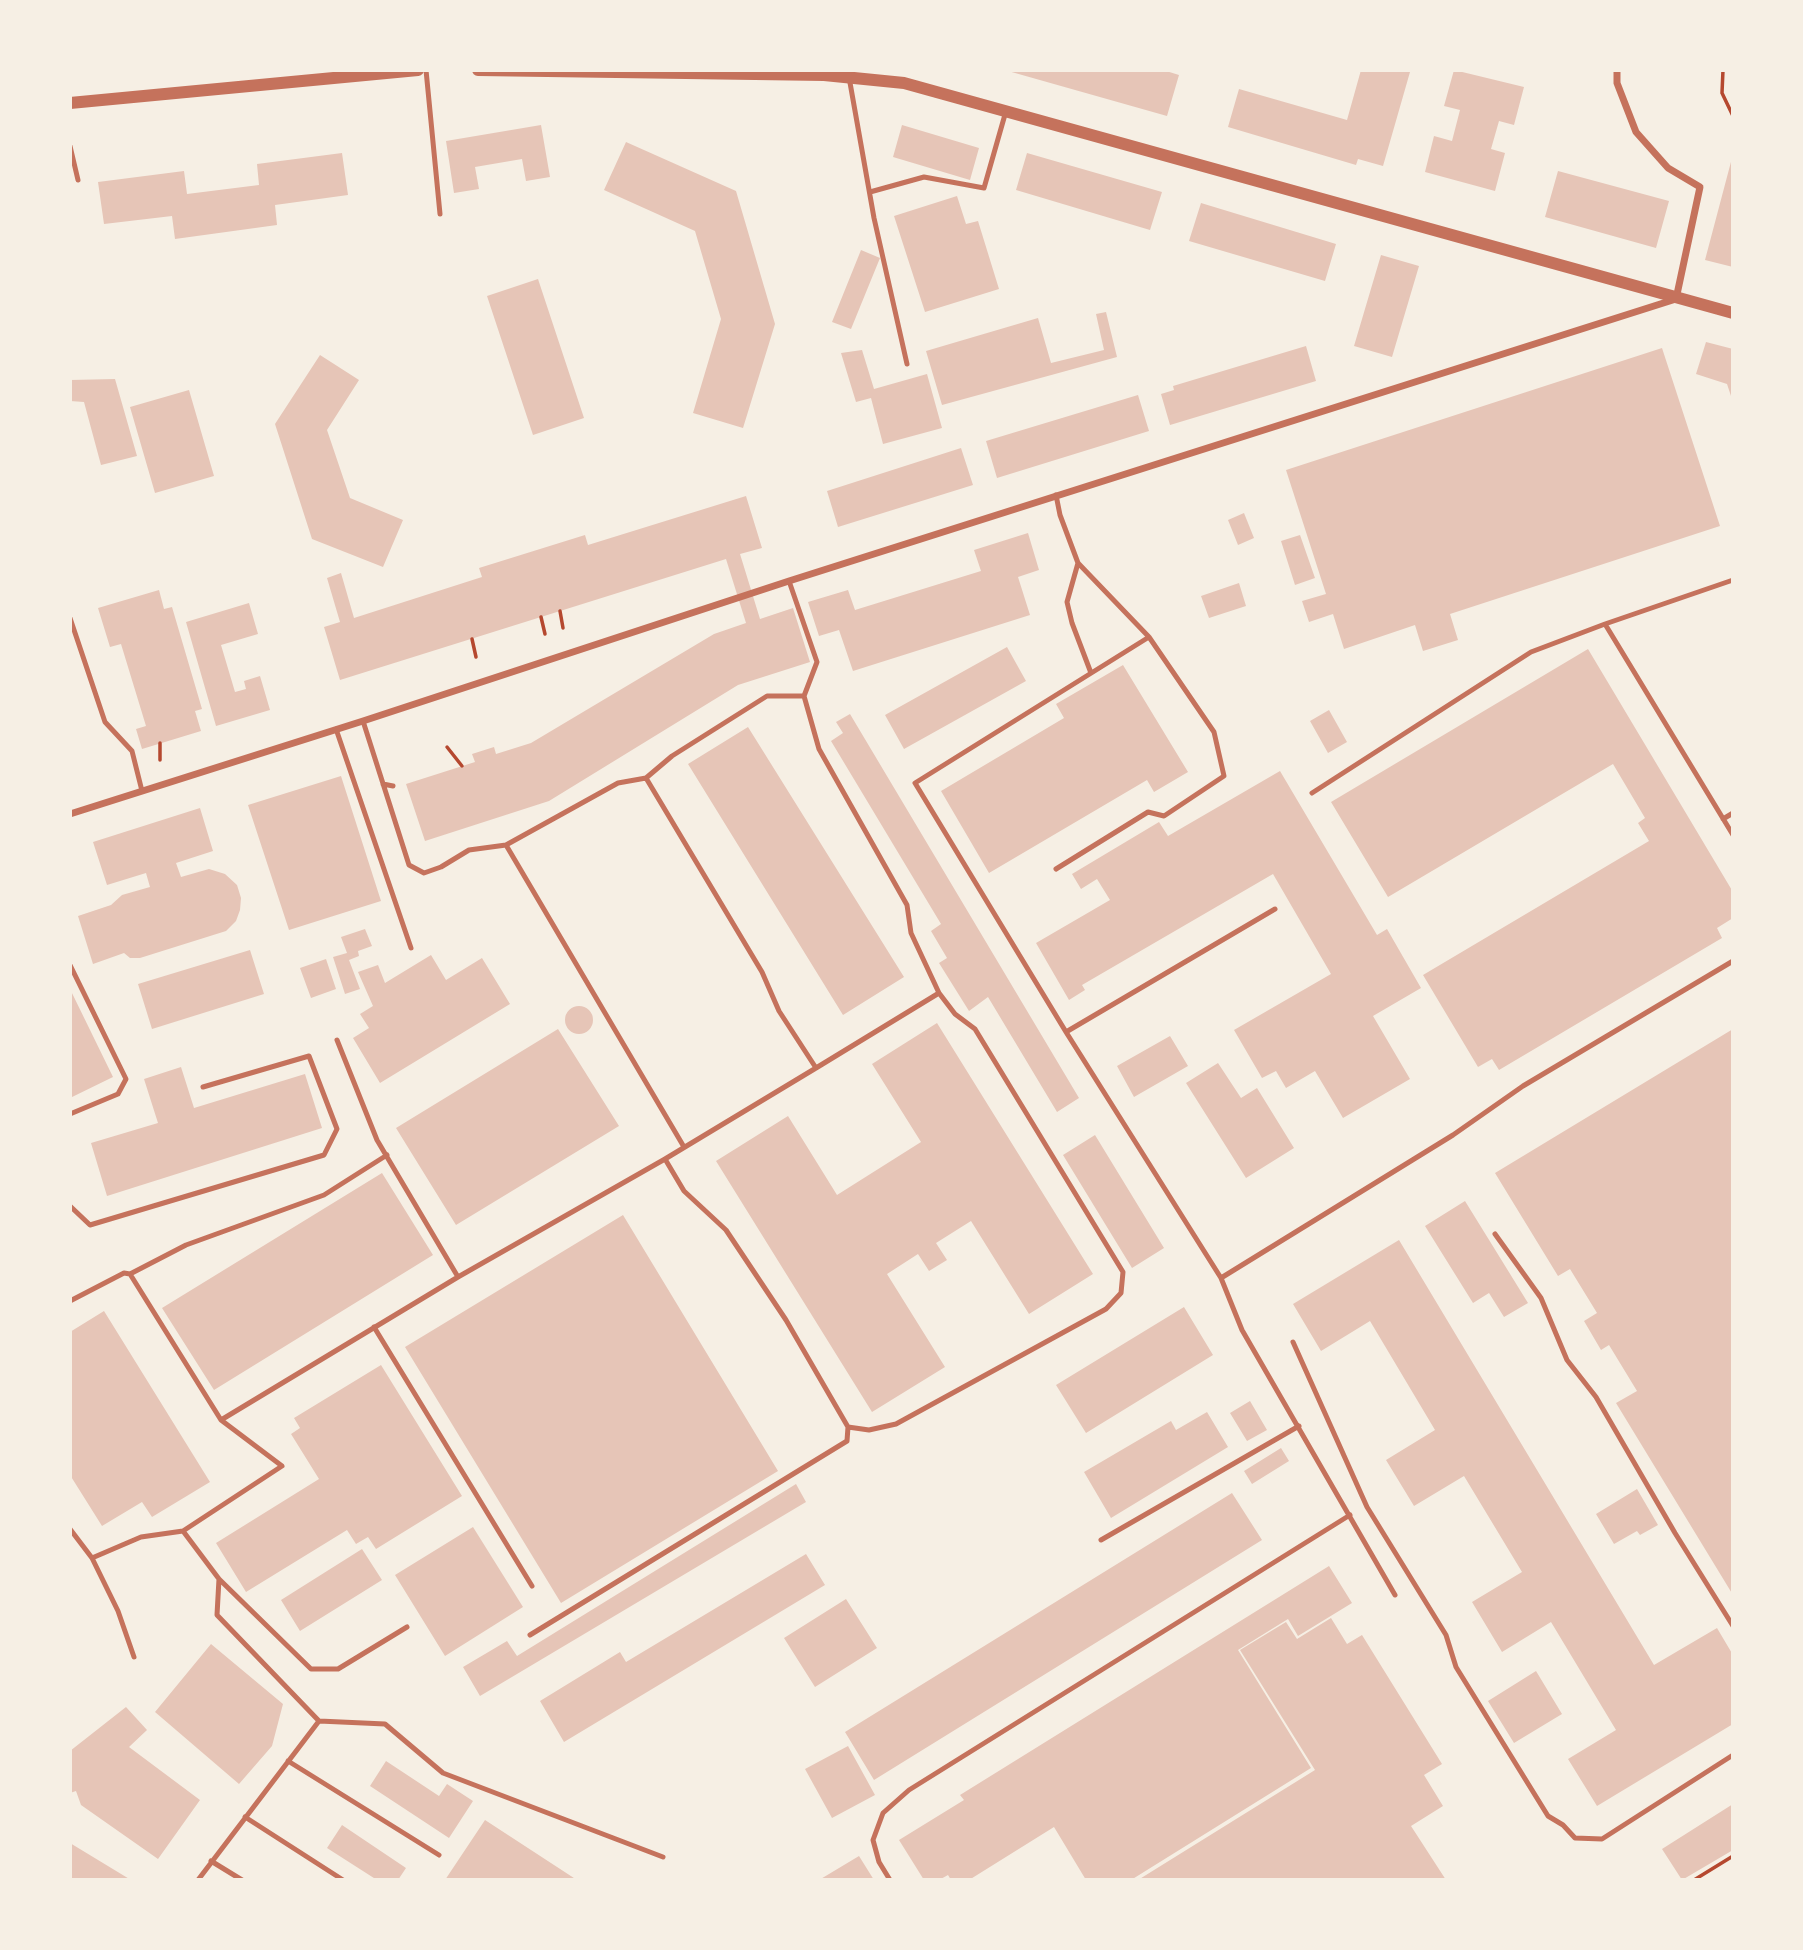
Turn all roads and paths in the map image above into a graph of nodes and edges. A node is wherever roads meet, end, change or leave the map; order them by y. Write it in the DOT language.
graph roads {
  1 [pos="418,70"];
  2 [pos="426,70"];
  3 [pos="478,70"];
  4 [pos="1617,70"];
  5 [pos="1723,70"];
  6 [pos="849,77"];
  7 [pos="70,103"];
  8 [pos="1006,111"];
  9 [pos="1733,116"];
  10 [pos="70,146"];
  11 [pos="78,180"];
  12 [pos="870,191"];
  13 [pos="440,214"];
  14 [pos="1676,299"];
  15 [pos="1733,313"];
  16 [pos="907,364"];
  17 [pos="1056,495"];
  18 [pos="1078,564"];
  19 [pos="1733,580"];
  20 [pos="789,581"];
  21 [pos="560,611"];
  22 [pos="541,617"];
  23 [pos="70,618"];
  24 [pos="1605,624"];
  25 [pos="564,628"];
  26 [pos="545,634"];
  27 [pos="1149,637"];
  28 [pos="472,639"];
  29 [pos="476,657"];
  30 [pos="1091,673"];
  31 [pos="804,696"];
  32 [pos="363,721"];
  33 [pos="336,729"];
  34 [pos="160,744"];
  35 [pos="447,747"];
  36 [pos="160,760"];
  37 [pos="462,766"];
  38 [pos="646,778"];
  39 [pos="383,784"];
  40 [pos="393,786"];
  41 [pos="142,791"];
  42 [pos="1312,793"];
  43 [pos="1733,813"];
  44 [pos="70,814"];
  45 [pos="1723,819"];
  46 [pos="1733,835"];
  47 [pos="506,845"];
  48 [pos="1056,869"];
  49 [pos="1275,909"];
  50 [pos="411,948"];
  51 [pos="1733,961"];
  52 [pos="70,965"];
  53 [pos="939,993"];
  54 [pos="1066,1032"];
  55 [pos="337,1040"];
  56 [pos="816,1068"];
  57 [pos="203,1087"];
  58 [pos="70,1114"];
  59 [pos="684,1147"];
  60 [pos="387,1155"];
  61 [pos="665,1159"];
  62 [pos="70,1206"];
  63 [pos="1495,1234"];
  64 [pos="130,1274"];
  65 [pos="457,1276"];
  66 [pos="1220,1278"];
  67 [pos="70,1301"];
  68 [pos="374,1327"];
  69 [pos="1293,1342"];
  70 [pos="222,1420"];
  71 [pos="1299,1426"];
  72 [pos="848,1427"];
  73 [pos="1350,1515"];
  74 [pos="70,1529"];
  75 [pos="183,1531"];
  76 [pos="1101,1540"];
  77 [pos="92,1558"];
  78 [pos="219,1579"];
  79 [pos="532,1586"];
  80 [pos="1395,1595"];
  81 [pos="1733,1626"];
  82 [pos="407,1627"];
  83 [pos="530,1635"];
  84 [pos="134,1657"];
  85 [pos="319,1721"];
  86 [pos="1733,1755"];
  87 [pos="288,1761"];
  88 [pos="244,1817"];
  89 [pos="439,1855"];
  90 [pos="1733,1856"];
  91 [pos="663,1857"];
  92 [pos="211,1861"];
  93 [pos="198,1880"];
  94 [pos="242,1880"];
  95 [pos="343,1880"];
  96 [pos="890,1880"];
  97 [pos="1695,1880"];
  1 -- 7 [label="street"];
  2 -- 13 [label="lane"];
  3 -- 6 [label="street"];
  4 -- 14 [label="street"];
  5 -- 9 [label="path"];
  6 -- 8 [label="street"];
  6 -- 12 [label="lane"];
  8 -- 12 [label="lane"];
  8 -- 14 [label="street"];
  10 -- 11 [label="lane"];
  12 -- 16 [label="lane"];
  14 -- 15 [label="street"];
  14 -- 17 [label="street"];
  17 -- 18 [label="lane"];
  17 -- 20 [label="street"];
  18 -- 27 [label="lane"];
  18 -- 30 [label="lane"];
  19 -- 24 [label="lane"];
  20 -- 31 [label="lane"];
  20 -- 32 [label="street"];
  21 -- 25 [label="path"];
  22 -- 26 [label="path"];
  23 -- 41 [label="lane"];
  24 -- 42 [label="lane"];
  24 -- 45 [label="lane"];
  27 -- 30 [label="lane"];
  27 -- 48 [label="lane"];
  28 -- 29 [label="path"];
  30 -- 54 [label="lane"];
  31 -- 38 [label="lane"];
  31 -- 53 [label="lane"];
  32 -- 33 [label="street"];
  32 -- 39 [label="lane"];
  33 -- 41 [label="street"];
  33 -- 50 [label="lane"];
  34 -- 36 [label="path"];
  35 -- 37 [label="path"];
  38 -- 47 [label="lane"];
  38 -- 56 [label="lane"];
  39 -- 40 [label="lane"];
  39 -- 47 [label="lane"];
  41 -- 44 [label="street"];
  43 -- 45 [label="lane"];
  45 -- 46 [label="lane"];
  47 -- 59 [label="lane"];
  49 -- 54 [label="lane"];
  51 -- 66 [label="lane"];
  52 -- 58 [label="lane"];
  53 -- 56 [label="lane"];
  53 -- 72 [label="lane"];
  54 -- 66 [label="lane"];
  55 -- 60 [label="lane"];
  56 -- 59 [label="lane"];
  57 -- 62 [label="lane"];
  59 -- 61 [label="lane"];
  60 -- 64 [label="lane"];
  60 -- 65 [label="lane"];
  61 -- 65 [label="lane"];
  61 -- 72 [label="lane"];
  63 -- 81 [label="lane"];
  64 -- 67 [label="lane"];
  64 -- 70 [label="lane"];
  65 -- 68 [label="lane"];
  66 -- 71 [label="lane"];
  68 -- 70 [label="lane"];
  68 -- 79 [label="lane"];
  69 -- 86 [label="lane"];
  70 -- 75 [label="lane"];
  71 -- 73 [label="lane"];
  71 -- 76 [label="lane"];
  72 -- 83 [label="lane"];
  73 -- 80 [label="lane"];
  73 -- 96 [label="lane"];
  74 -- 77 [label="lane"];
  75 -- 77 [label="lane"];
  75 -- 78 [label="lane"];
  77 -- 84 [label="lane"];
  78 -- 82 [label="lane"];
  78 -- 85 [label="lane"];
  85 -- 87 [label="lane"];
  85 -- 91 [label="lane"];
  87 -- 88 [label="lane"];
  87 -- 89 [label="lane"];
  88 -- 92 [label="lane"];
  88 -- 95 [label="lane"];
  90 -- 97 [label="path"];
  92 -- 93 [label="lane"];
  92 -- 94 [label="lane"];
}
